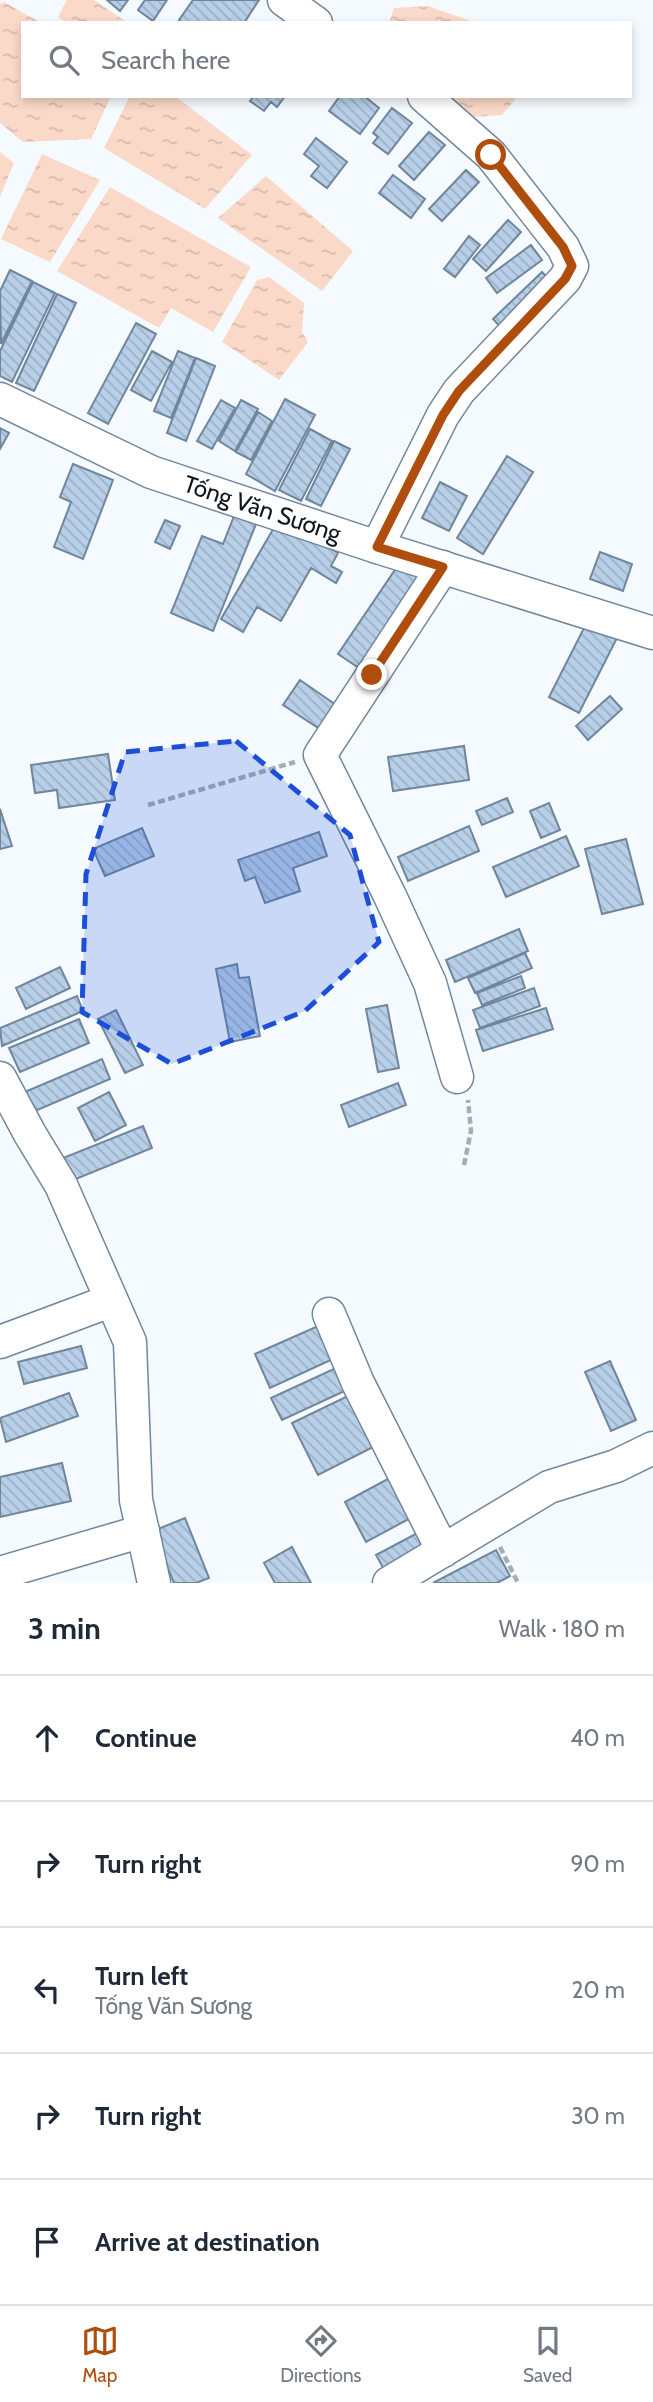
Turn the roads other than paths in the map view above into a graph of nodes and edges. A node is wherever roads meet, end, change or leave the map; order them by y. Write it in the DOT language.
graph roads {
  1 [pos="284,0"];
  2 [pos="313,21"];
  3 [pos="426,98"];
  4 [pos="0,399"];
  5 [pos="377,547"];
  6 [pos="443,567"];
  7 [pos="653,633"];
  8 [pos="0,1077"];
  9 [pos="457,1077"];
  10 [pos="110,1301"];
  11 [pos="329,1314"];
  12 [pos="0,1342"];
  13 [pos="653,1448"];
  14 [pos="143,1531"];
  15 [pos="443,1551"];
  16 [pos="0,1573"];
  17 [pos="154,1583"];
  18 [pos="389,1583"];
  1 -- 2 [label="street"];
  3 -- 5 [label="street"];
  4 -- 5 [label="street, Tống Văn Sương"];
  5 -- 6 [label="street, Tống Văn Sương"];
  6 -- 7 [label="street, Tống Văn Sương"];
  6 -- 9 [label="street"];
  8 -- 10 [label="street"];
  10 -- 12 [label="street"];
  10 -- 14 [label="street"];
  11 -- 15 [label="street"];
  13 -- 15 [label="street"];
  14 -- 16 [label="street"];
  14 -- 17 [label="street"];
  15 -- 18 [label="street"];
}
